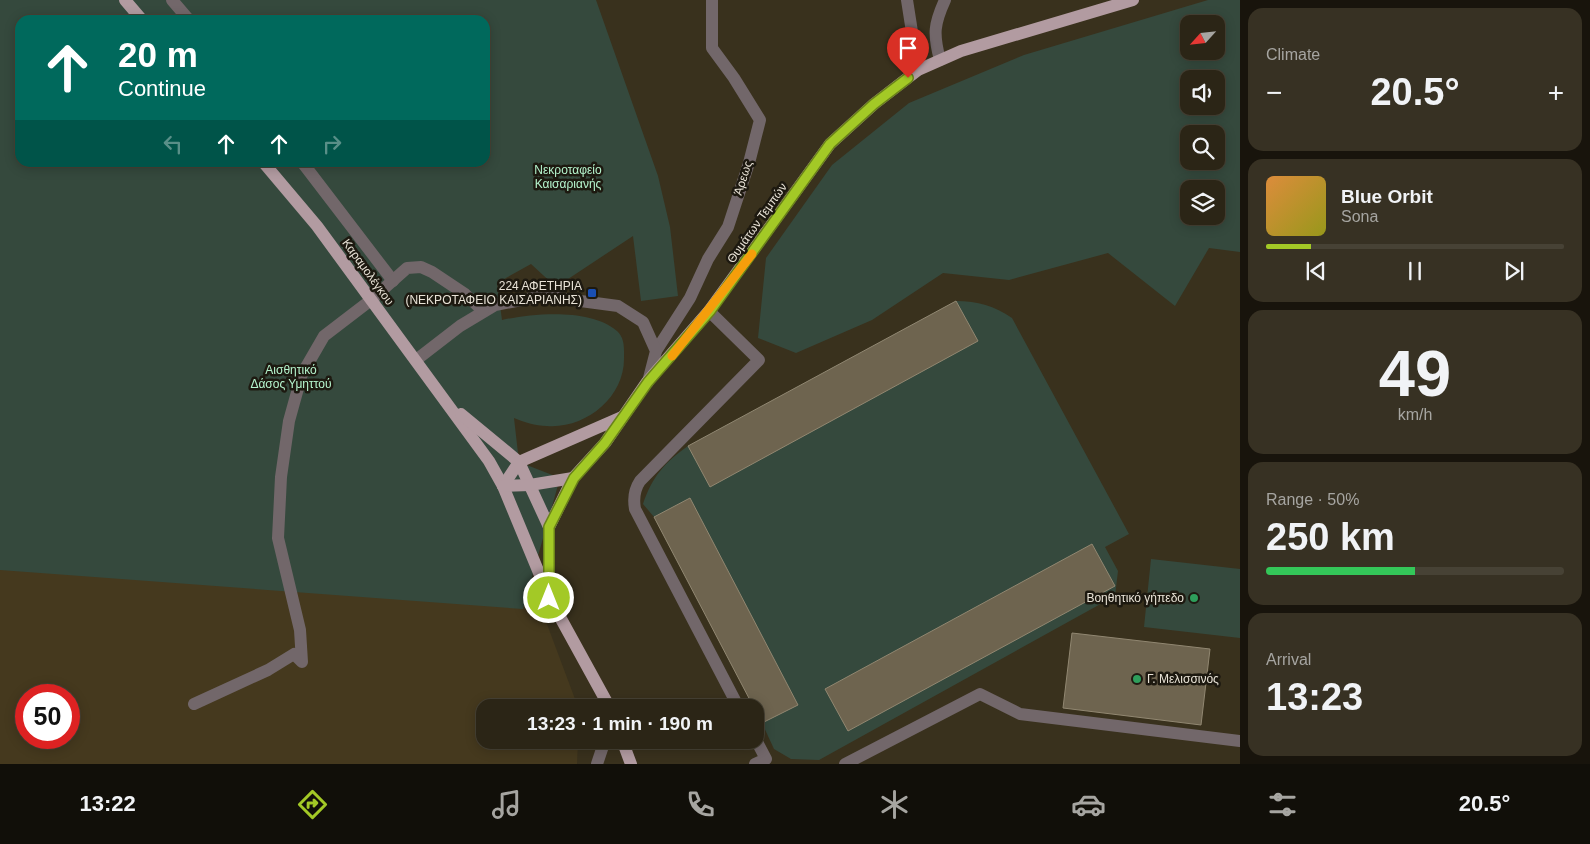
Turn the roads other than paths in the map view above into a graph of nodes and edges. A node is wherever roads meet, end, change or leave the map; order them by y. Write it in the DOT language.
graph roads {
  1 [pos="125,0"];
  2 [pos="172,0"];
  3 [pos="712,0"];
  4 [pos="907,0"];
  5 [pos="944,0"];
  6 [pos="1134,0"];
  7 [pos="138,15"];
  8 [pos="185,15"];
  9 [pos="940,60"];
  10 [pos="918,70"];
  11 [pos="267,167"];
  12 [pos="306,167"];
  13 [pos="393,281"];
  14 [pos="371,300"];
  15 [pos="483,311"];
  16 [pos="710,311"];
  17 [pos="656,352"];
  18 [pos="416,360"];
  19 [pos="648,382"];
  20 [pos="447,401"];
  21 [pos="622,417"];
  22 [pos="519,462"];
  23 [pos="574,478"];
  24 [pos="530,485"];
  25 [pos="503,486"];
  26 [pos="549,527"];
  27 [pos="549,598"];
  28 [pos="605,699"];
  29 [pos="734,699"];
  30 [pos="194,704"];
  31 [pos="1240,741"];
  32 [pos="602,749"];
  33 [pos="625,749"];
  34 [pos="759,749"];
  35 [pos="764,762"];
  36 [pos="597,764"];
  37 [pos="631,764"];
  38 [pos="845,764"];
  1 -- 7 [label="main road"];
  2 -- 8 [label="street"];
  3 -- 17 [label="street, Άρεως"];
  4 -- 10 [label="street"];
  5 -- 9 [label="street"];
  6 -- 9 [label="main road, Θυμάτων Τεμπών"];
  9 -- 10 [label="main road, Θυμάτων Τεμπών"];
  10 -- 16 [label="main road, Θυμάτων Τεμπών"];
  11 -- 14 [label="main road, Καραμολέγκου"];
  12 -- 13 [label="street"];
  13 -- 14 [label="street"];
  13 -- 15 [label="street"];
  14 -- 18 [label="main road, Καραμολέγκου"];
  14 -- 30 [label="street"];
  15 -- 17 [label="street"];
  15 -- 18 [label="street"];
  16 -- 19 [label="main road, Θυμάτων Τεμπών"];
  16 -- 29 [label="street"];
  17 -- 19 [label="street"];
  18 -- 20 [label="main road, Καραμολέγκου"];
  19 -- 21 [label="main road, Θυμάτων Τεμπών"];
  20 -- 22 [label="main road"];
  20 -- 25 [label="main road"];
  21 -- 22 [label="main road, Θυμάτων Τεμπών"];
  21 -- 23 [label="main road"];
  22 -- 24 [label="main road"];
  22 -- 25 [label="main road"];
  23 -- 24 [label="main road"];
  23 -- 26 [label="main road"];
  24 -- 25 [label="main road"];
  24 -- 26 [label="main road"];
  25 -- 27 [label="main road"];
  26 -- 27 [label="main road"];
  27 -- 28 [label="main road"];
  31 -- 38 [label="street"];
  32 -- 36 [label="street"];
  33 -- 37 [label="main road"];
  34 -- 35 [label="street"];
}
